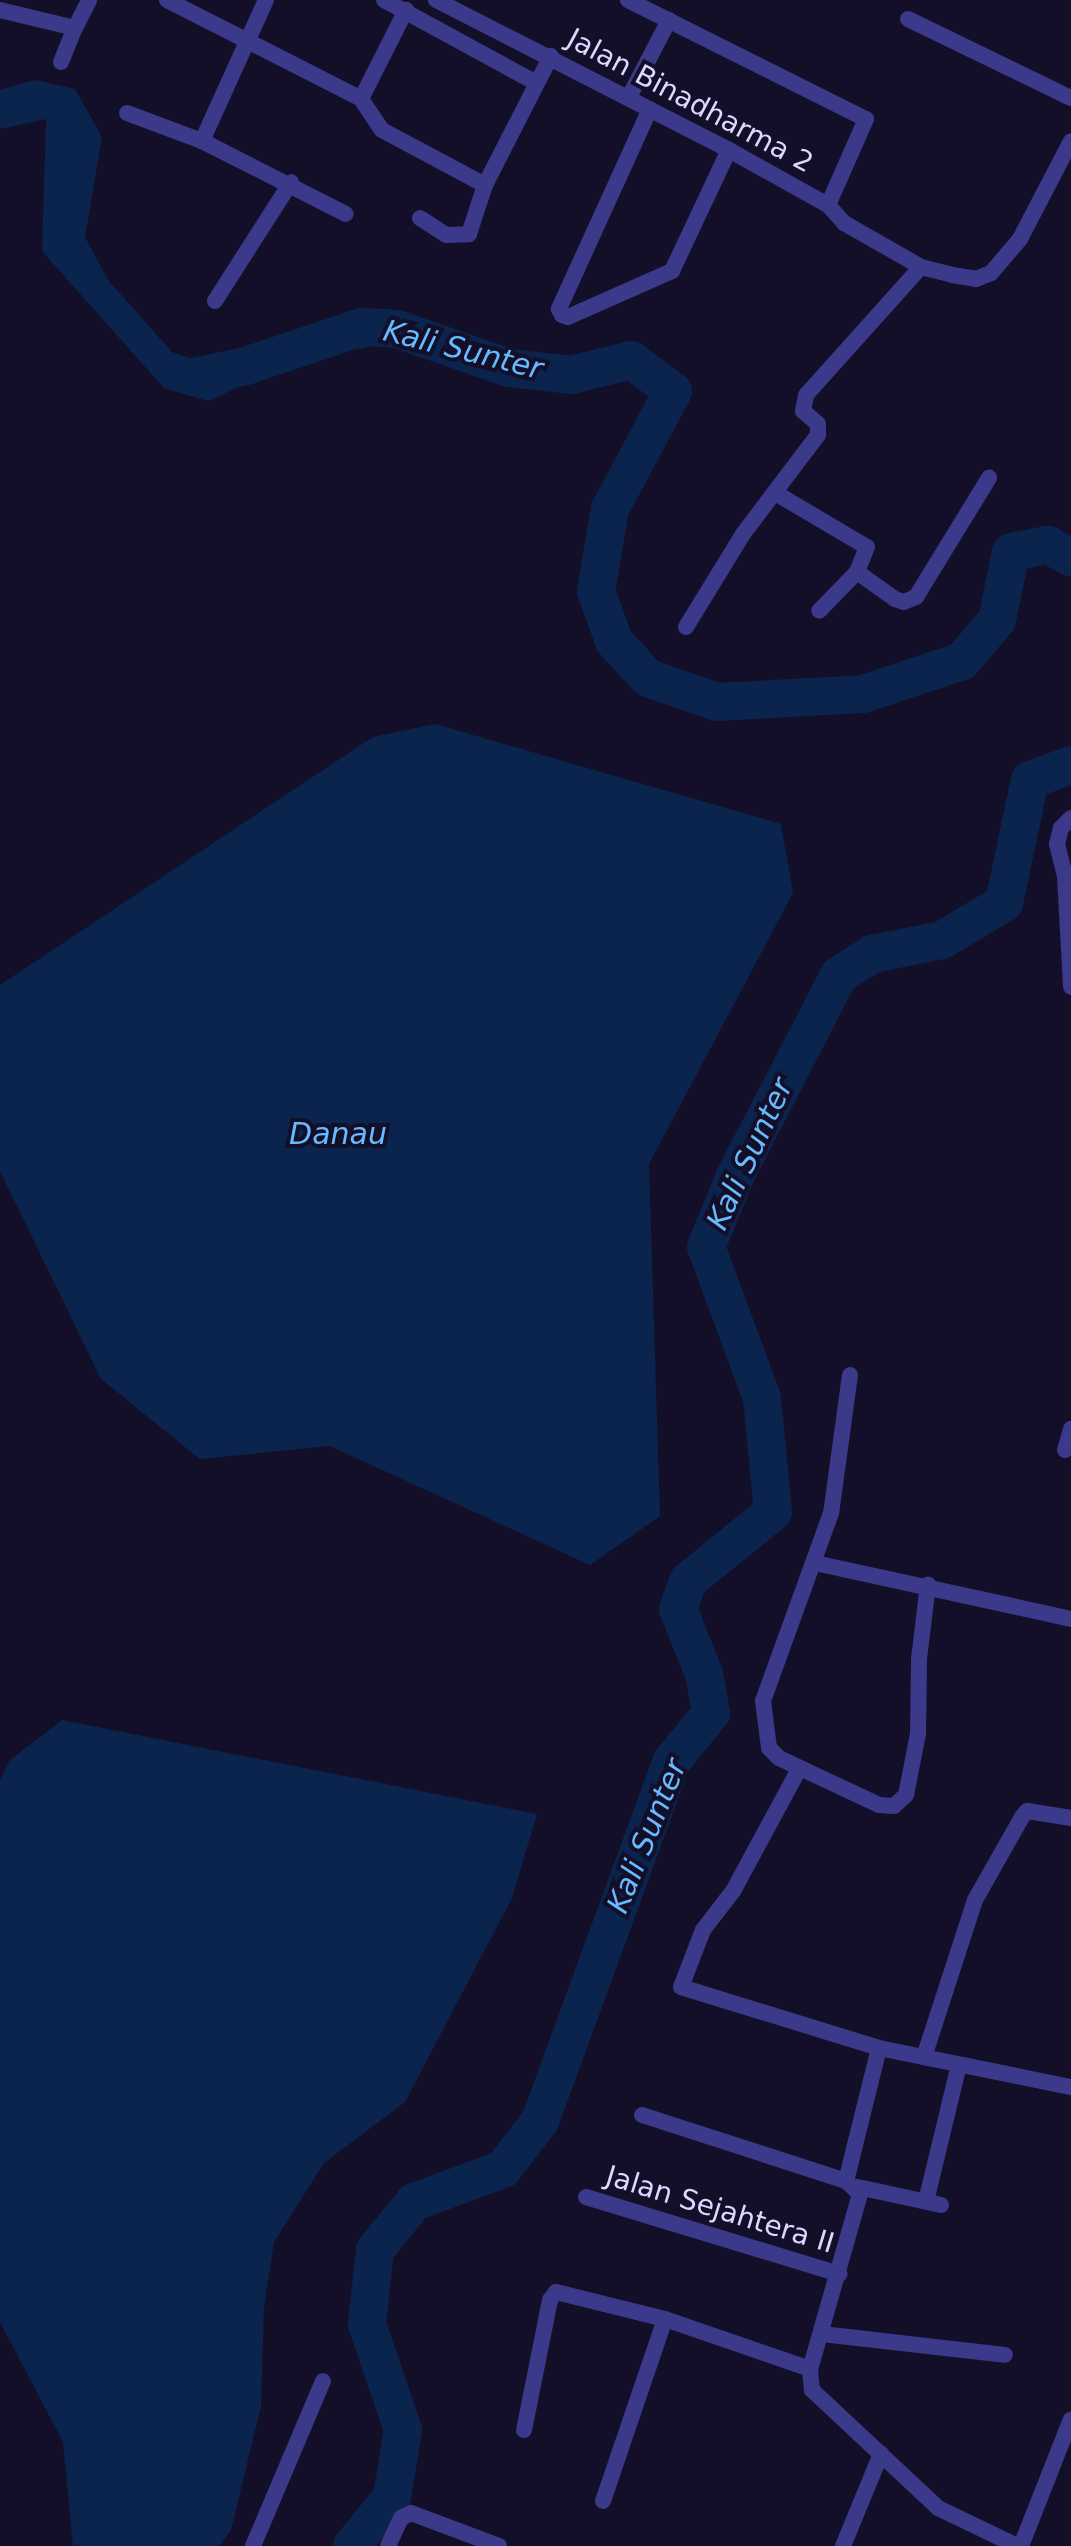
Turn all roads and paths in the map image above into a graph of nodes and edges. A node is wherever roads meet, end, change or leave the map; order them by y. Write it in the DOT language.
graph roads {
  1 [pos="89,0"];
  2 [pos="167,0"];
  3 [pos="266,0"];
  4 [pos="384,0"];
  5 [pos="628,0"];
  6 [pos="439,1"];
  7 [pos="0,10"];
  8 [pos="406,10"];
  9 [pos="908,19"];
  10 [pos="669,20"];
  11 [pos="75,28"];
  12 [pos="249,39"];
  13 [pos="551,56"];
  14 [pos="61,62"];
  15 [pos="536,83"];
  16 [pos="629,97"];
  17 [pos="1071,98"];
  18 [pos="361,99"];
  19 [pos="650,109"];
  20 [pos="127,113"];
  21 [pos="202,141"];
  22 [pos="1071,141"];
  23 [pos="729,150"];
  24 [pos="291,182"];
  25 [pos="485,185"];
  26 [pos="828,205"];
  27 [pos="346,214"];
  28 [pos="420,218"];
  29 [pos="921,267"];
  30 [pos="215,301"];
  31 [pos="989,478"];
  32 [pos="777,494"];
  33 [pos="857,572"];
  34 [pos="819,611"];
  35 [pos="686,627"];
  36 [pos="1071,818"];
  37 [pos="1071,987"];
  38 [pos="850,1375"];
  39 [pos="1071,1429"];
  40 [pos="1065,1450"];
  41 [pos="815,1563"];
  42 [pos="928,1585"];
  43 [pos="1071,1619"];
  44 [pos="798,1771"];
  45 [pos="1071,1818"];
  46 [pos="879,2048"];
  47 [pos="924,2057"];
  48 [pos="959,2065"];
  49 [pos="1071,2087"];
  50 [pos="642,2115"];
  51 [pos="852,2184"];
  52 [pos="928,2193"];
  53 [pos="586,2197"];
  54 [pos="941,2205"];
  55 [pos="840,2274"];
  56 [pos="665,2319"];
  57 [pos="822,2334"];
  58 [pos="1005,2355"];
  59 [pos="810,2369"];
  60 [pos="323,2381"];
  61 [pos="1071,2419"];
  62 [pos="524,2430"];
  63 [pos="881,2454"];
  64 [pos="603,2501"];
  65 [pos="976,2539"];
  66 [pos="253,2546"];
  67 [pos="388,2546"];
  68 [pos="499,2546"];
  69 [pos="843,2546"];
  70 [pos="1019,2546"];
  1 -- 11 [label="street"];
  2 -- 12 [label="street"];
  3 -- 12 [label="street"];
  4 -- 8 [label="street"];
  5 -- 10 [label="street"];
  6 -- 13 [label="street, Jalan Binadharma 2"];
  7 -- 11 [label="street"];
  8 -- 15 [label="street"];
  8 -- 18 [label="street"];
  9 -- 17 [label="street"];
  10 -- 16 [label="street"];
  10 -- 26 [label="street"];
  11 -- 14 [label="street"];
  12 -- 18 [label="street"];
  12 -- 21 [label="street"];
  13 -- 15 [label="street"];
  13 -- 16 [label="street, Jalan Binadharma 2"];
  15 -- 25 [label="street"];
  16 -- 19 [label="street, Jalan Binadharma 2"];
  18 -- 25 [label="street"];
  19 -- 23 [label="street, Jalan Binadharma 2"];
  19 -- 23 [label="street"];
  20 -- 21 [label="street"];
  21 -- 24 [label="street"];
  22 -- 29 [label="street, Jalan Binadharma 2"];
  23 -- 26 [label="street, Jalan Binadharma 2"];
  24 -- 27 [label="street"];
  24 -- 30 [label="street"];
  25 -- 28 [label="street"];
  26 -- 29 [label="street, Jalan Binadharma 2"];
  29 -- 32 [label="street"];
  31 -- 33 [label="street"];
  32 -- 33 [label="street"];
  32 -- 35 [label="street"];
  33 -- 34 [label="street"];
  36 -- 37 [label="street"];
  38 -- 41 [label="street"];
  39 -- 40 [label="street"];
  41 -- 42 [label="street"];
  41 -- 44 [label="street"];
  42 -- 43 [label="street"];
  42 -- 44 [label="street"];
  44 -- 46 [label="street"];
  45 -- 47 [label="street"];
  46 -- 47 [label="street"];
  46 -- 51 [label="street"];
  47 -- 48 [label="street"];
  48 -- 49 [label="street"];
  48 -- 52 [label="street"];
  50 -- 51 [label="street"];
  51 -- 54 [label="street"];
  51 -- 55 [label="street"];
  53 -- 55 [label="street, Jalan Sejahtera II"];
  55 -- 57 [label="street"];
  56 -- 59 [label="street"];
  56 -- 62 [label="street"];
  56 -- 64 [label="street"];
  57 -- 58 [label="street"];
  57 -- 59 [label="street"];
  59 -- 63 [label="street"];
  60 -- 66 [label="street"];
  61 -- 70 [label="street"];
  63 -- 65 [label="street"];
  63 -- 69 [label="street"];
  65 -- 70 [label="street"];
  67 -- 68 [label="street"];
}
